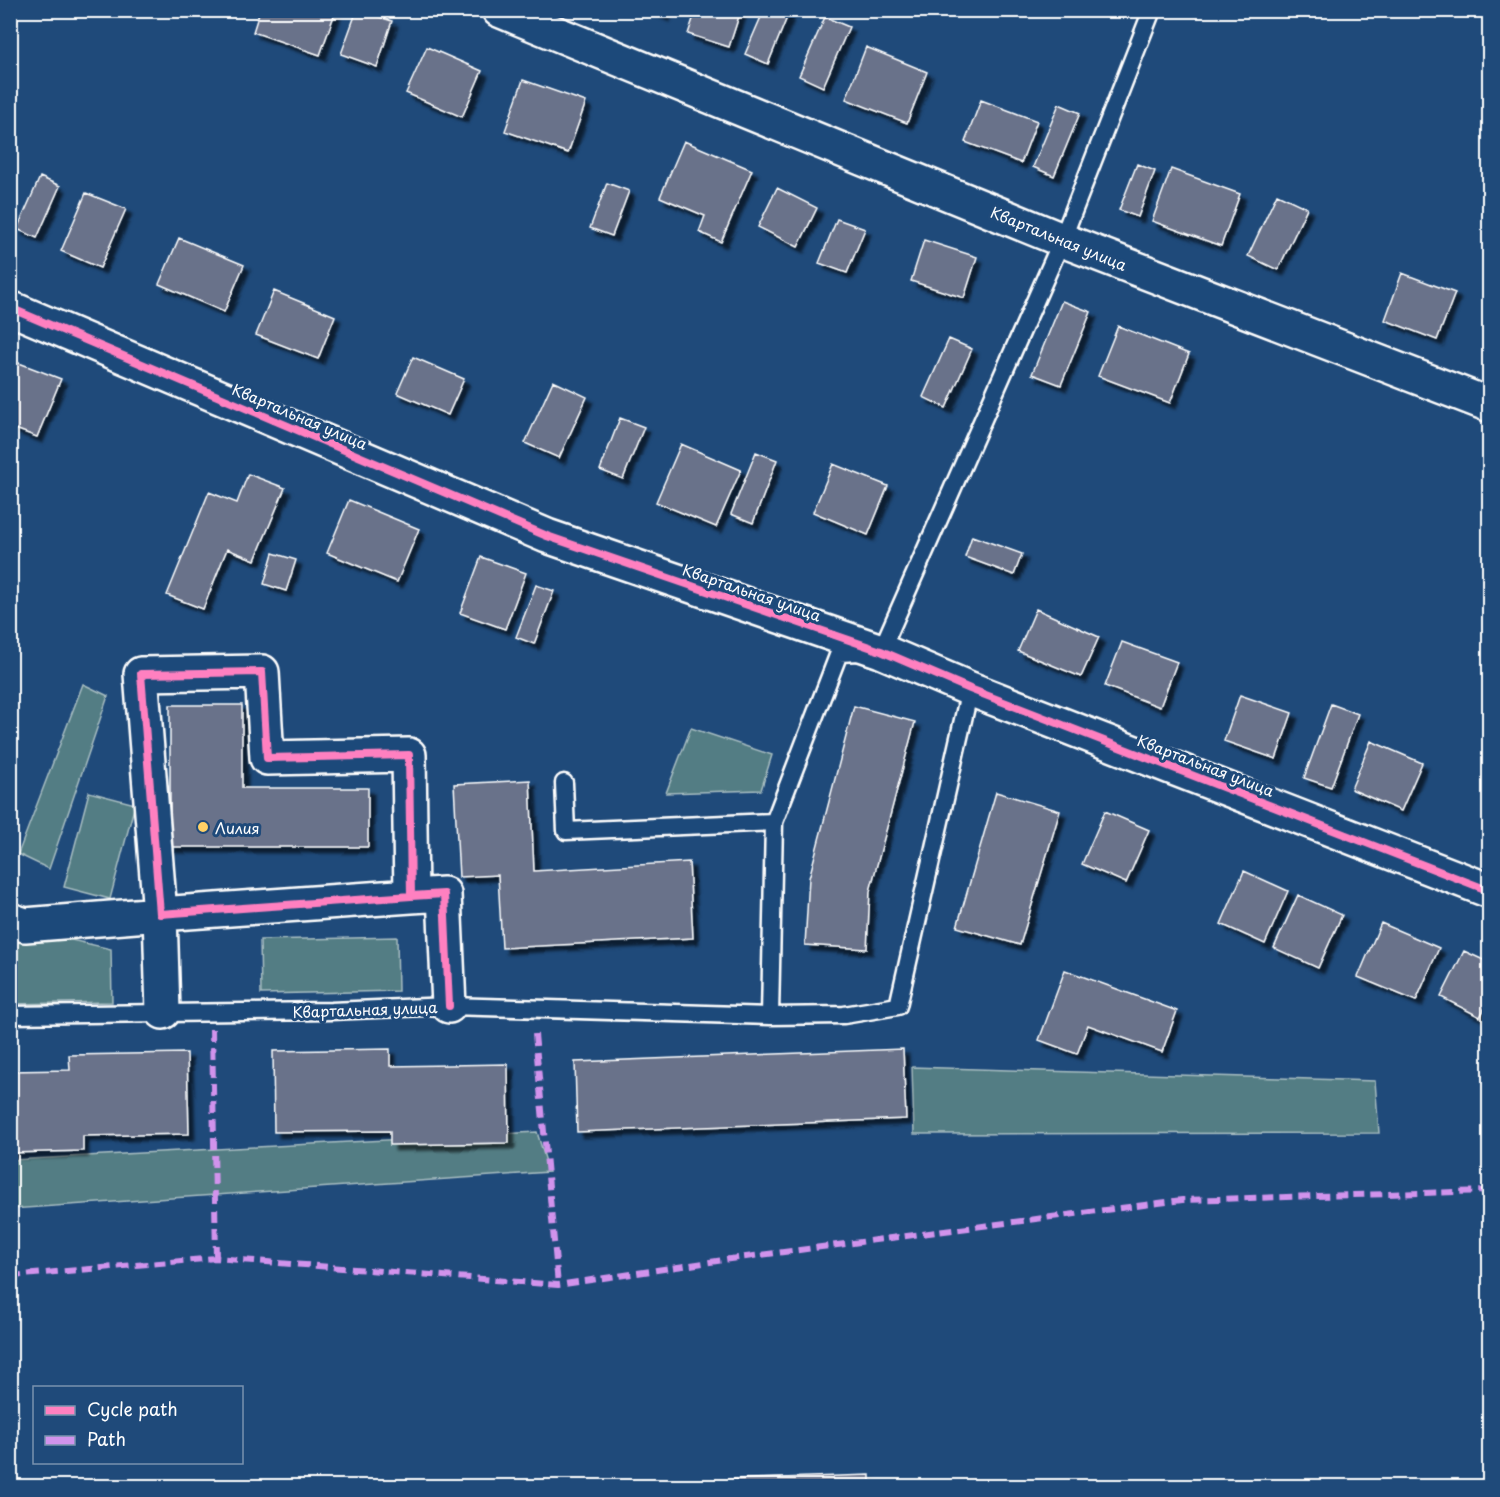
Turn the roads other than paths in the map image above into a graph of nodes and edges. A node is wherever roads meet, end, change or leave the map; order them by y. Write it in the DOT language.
graph roads {
  1 [pos="499,10"];
  2 [pos="1152,10"];
  3 [pos="1062,240"];
  4 [pos="10,308"];
  5 [pos="1490,405"];
  6 [pos="881,651"];
  7 [pos="970,690"];
  8 [pos="564,783"];
  9 [pos="774,822"];
  10 [pos="1490,891"];
  11 [pos="411,896"];
  12 [pos="160,914"];
  13 [pos="10,920"];
  14 [pos="450,1006"];
  15 [pos="163,1012"];
  16 [pos="10,1015"];
  17 [pos="771,1016"];
  1 -- 3 [label="street, Квартальная улица"];
  2 -- 3 [label="lane"];
  3 -- 5 [label="street, Квартальная улица"];
  3 -- 6 [label="lane"];
  4 -- 6 [label="street, Квартальная улица"];
  6 -- 7 [label="street, Квартальная улица"];
  6 -- 9 [label="lane, Квартальная улица"];
  7 -- 10 [label="street, Квартальная улица"];
  7 -- 17 [label="lane"];
  8 -- 9 [label="lane"];
  9 -- 17 [label="lane, Квартальная улица"];
  11 -- 12 [label="street"];
  11 -- 12 [label="street"];
  11 -- 14 [label="street"];
  12 -- 13 [label="street"];
  12 -- 15 [label="street"];
  14 -- 15 [label="lane, Квартальная улица"];
  14 -- 17 [label="lane, Квартальная улица"];
  15 -- 16 [label="lane, Квартальная улица"];
}
